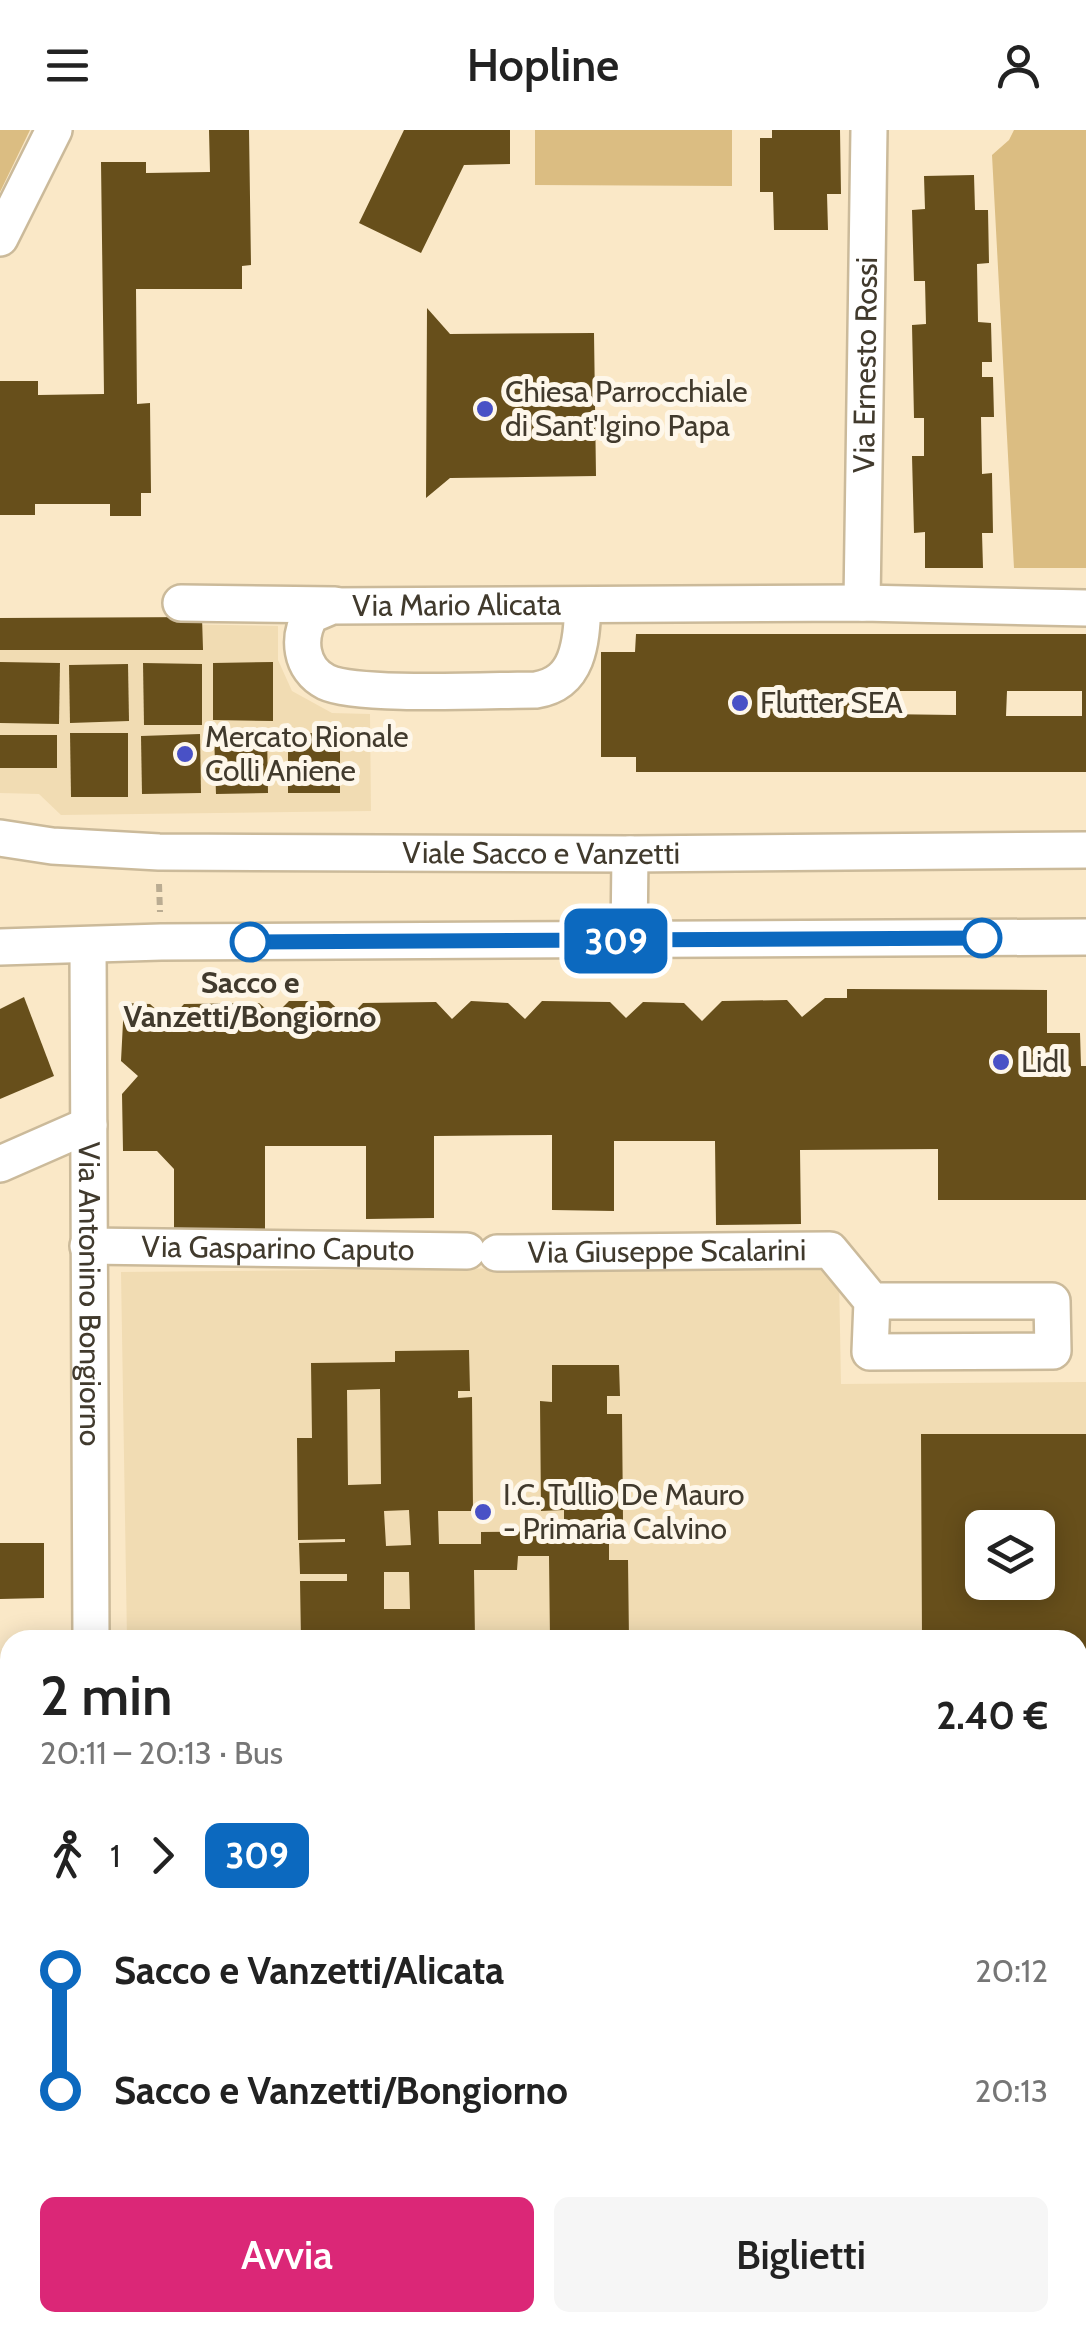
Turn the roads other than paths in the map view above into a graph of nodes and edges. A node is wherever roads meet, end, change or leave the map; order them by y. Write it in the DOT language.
graph roads {
  1 [pos="54,130"];
  2 [pos="869,130"];
  3 [pos="0,238"];
  4 [pos="181,602"];
  5 [pos="862,604"];
  6 [pos="345,605"];
  7 [pos="582,606"];
  8 [pos="1086,608"];
  9 [pos="0,838"];
  10 [pos="1086,850"];
  11 [pos="630,854"];
  12 [pos="1086,937"];
  13 [pos="628,941"];
  14 [pos="0,946"];
  15 [pos="88,946"];
  16 [pos="88,1125"];
  17 [pos="0,1164"];
  18 [pos="88,1246"];
  19 [pos="482,1252"];
  20 [pos="872,1301"];
  21 [pos="1070,1349"];
  22 [pos="91,1630"];
  1 -- 3 [label="street"];
  2 -- 5 [label="street, Via Ernesto Rossi"];
  4 -- 6 [label="street"];
  5 -- 7 [label="street, Via Mario Alicata"];
  5 -- 8 [label="street, Via Mario Alicata"];
  6 -- 7 [label="street, Via Mario Alicata"];
  6 -- 7 [label="street, Via Mario Alicata"];
  9 -- 11 [label="street, Viale Sacco e Vanzetti"];
  10 -- 11 [label="street, Viale Sacco e Vanzetti"];
  11 -- 13 [label="street"];
  12 -- 13 [label="street"];
  13 -- 15 [label="street"];
  14 -- 15 [label="street"];
  15 -- 16 [label="street, Via Antonino Bongiorno"];
  16 -- 17 [label="street"];
  16 -- 18 [label="street, Via Antonino Bongiorno"];
  18 -- 19 [label="street, Via Gasparino Caputo"];
  18 -- 22 [label="street, Via Antonino Bongiorno"];
  19 -- 20 [label="street, Via Giuseppe Scalarini"];
  20 -- 21 [label="street"];
  20 -- 21 [label="street"];
}
